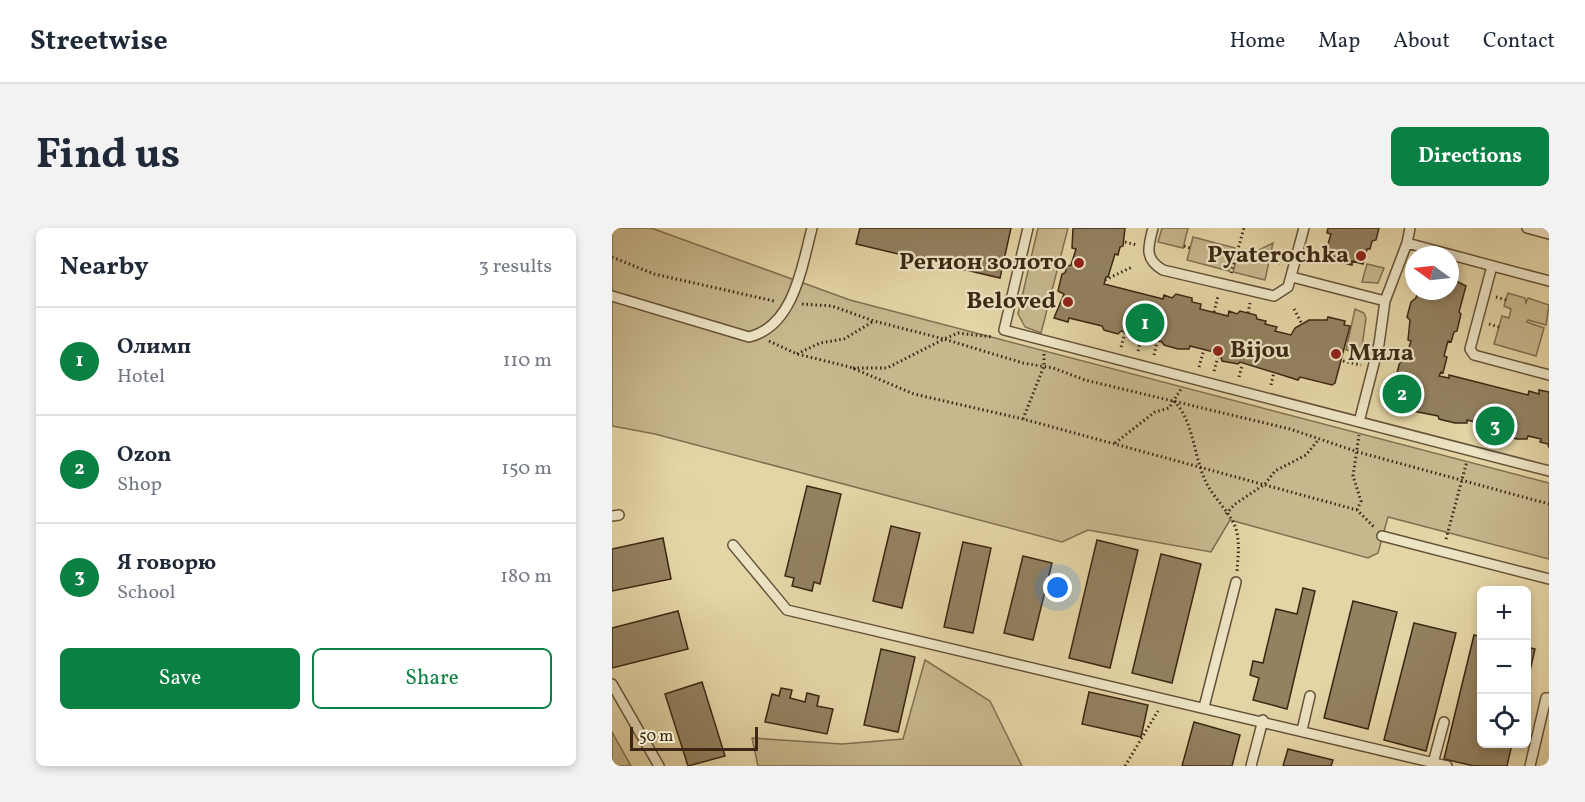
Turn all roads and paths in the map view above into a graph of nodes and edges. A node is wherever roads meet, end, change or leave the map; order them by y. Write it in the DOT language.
graph roads {
  1 [pos="812,228"];
  2 [pos="1028,228"];
  3 [pos="1153,228"];
  4 [pos="1244,228"];
  5 [pos="1304,228"];
  6 [pos="1410,228"];
  7 [pos="1527,228"];
  8 [pos="1549,234"];
  9 [pos="1125,242"];
  10 [pos="1407,243"];
  11 [pos="1137,245"];
  12 [pos="1184,246"];
  13 [pos="1190,248"];
  14 [pos="612,257"];
  15 [pos="1492,266"];
  16 [pos="1132,267"];
  17 [pos="1292,278"];
  18 [pos="1105,280"];
  19 [pos="1549,281"];
  20 [pos="1227,286"];
  21 [pos="1218,295"];
  22 [pos="612,296"];
  23 [pos="1385,301"];
  24 [pos="788,303"];
  25 [pos="1250,303"];
  26 [pos="1294,309"];
  27 [pos="1214,312"];
  28 [pos="1248,313"];
  29 [pos="874,321"];
  30 [pos="1302,324"];
  31 [pos="1004,330"];
  32 [pos="1125,333"];
  33 [pos="762,334"];
  34 [pos="1142,336"];
  35 [pos="945,339"];
  36 [pos="1044,341"];
  37 [pos="1157,342"];
  38 [pos="1121,348"];
  39 [pos="1204,350"];
  40 [pos="1138,353"];
  41 [pos="797,354"];
  42 [pos="1154,357"];
  43 [pos="1218,357"];
  44 [pos="1343,361"];
  45 [pos="1242,365"];
  46 [pos="1361,365"];
  47 [pos="1044,366"];
  48 [pos="853,368"];
  49 [pos="1199,369"];
  50 [pos="1213,372"];
  51 [pos="1274,372"];
  52 [pos="1549,375"];
  53 [pos="1187,378"];
  54 [pos="1239,379"];
  55 [pos="1270,387"];
  56 [pos="1174,401"];
  57 [pos="1023,418"];
  58 [pos="1359,422"];
  59 [pos="1320,438"];
  60 [pos="1115,443"];
  61 [pos="1470,451"];
  62 [pos="1358,452"];
  63 [pos="1199,466"];
  64 [pos="1549,471"];
  65 [pos="1462,480"];
  66 [pos="1265,484"];
  67 [pos="1549,504"];
  68 [pos="1357,510"];
  69 [pos="1226,514"];
  70 [pos="1382,536"];
  71 [pos="733,544"];
  72 [pos="1442,552"];
  73 [pos="1549,579"];
  74 [pos="1236,582"];
  75 [pos="612,684"];
  76 [pos="1310,696"];
  77 [pos="1165,698"];
  78 [pos="1549,698"];
  79 [pos="1204,707"];
  80 [pos="1263,720"];
  81 [pos="1444,723"];
  82 [pos="1302,730"];
  83 [pos="1433,763"];
  84 [pos="659,766"];
  85 [pos="1125,766"];
  86 [pos="1251,766"];
  87 [pos="1447,766"];
  88 [pos="1530,766"];
  1 -- 24 [label="lane"];
  2 -- 31 [label="lane"];
  3 -- 20 [label="lane"];
  4 -- 20 [label="path"];
  5 -- 17 [label="lane"];
  6 -- 10 [label="lane"];
  7 -- 8 [label="lane"];
  9 -- 11 [label="path"];
  10 -- 15 [label="lane"];
  10 -- 23 [label="lane"];
  12 -- 13 [label="path"];
  14 -- 24 [label="path"];
  15 -- 19 [label="lane"];
  15 -- 52 [label="lane"];
  16 -- 18 [label="path"];
  17 -- 20 [label="lane"];
  17 -- 23 [label="lane"];
  21 -- 27 [label="path"];
  22 -- 33 [label="lane"];
  23 -- 58 [label="lane"];
  24 -- 29 [label="path"];
  24 -- 33 [label="lane"];
  25 -- 28 [label="path"];
  26 -- 30 [label="path"];
  29 -- 35 [label="path"];
  29 -- 41 [label="path"];
  31 -- 35 [label="path"];
  31 -- 36 [label="lane"];
  32 -- 38 [label="path"];
  33 -- 41 [label="path"];
  34 -- 40 [label="path"];
  35 -- 47 [label="path"];
  35 -- 48 [label="path"];
  36 -- 47 [label="path"];
  36 -- 53 [label="lane"];
  37 -- 42 [label="path"];
  39 -- 49 [label="path"];
  41 -- 48 [label="path"];
  43 -- 50 [label="path"];
  44 -- 46 [label="path"];
  45 -- 54 [label="path"];
  47 -- 56 [label="path"];
  47 -- 57 [label="path"];
  48 -- 57 [label="path"];
  51 -- 55 [label="path"];
  53 -- 56 [label="path"];
  53 -- 58 [label="lane"];
  56 -- 59 [label="path"];
  56 -- 60 [label="path"];
  56 -- 63 [label="path"];
  57 -- 60 [label="path"];
  58 -- 61 [label="lane"];
  58 -- 62 [label="path"];
  59 -- 62 [label="path"];
  59 -- 66 [label="path"];
  60 -- 63 [label="path"];
  61 -- 64 [label="lane"];
  61 -- 65 [label="path"];
  62 -- 65 [label="path"];
  62 -- 68 [label="path"];
  63 -- 66 [label="path"];
  63 -- 69 [label="path"];
  65 -- 67 [label="path"];
  65 -- 72 [label="path"];
  66 -- 68 [label="path"];
  66 -- 69 [label="path"];
  68 -- 70 [label="path"];
  69 -- 74 [label="path"];
  70 -- 72 [label="lane"];
  71 -- 77 [label="lane"];
  72 -- 73 [label="lane"];
  74 -- 79 [label="lane"];
  75 -- 84 [label="lane"];
  76 -- 82 [label="lane"];
  77 -- 79 [label="lane"];
  77 -- 85 [label="path"];
  78 -- 88 [label="lane"];
  79 -- 80 [label="lane"];
  80 -- 82 [label="lane"];
  80 -- 86 [label="lane"];
  81 -- 83 [label="lane"];
  82 -- 83 [label="lane"];
  83 -- 87 [label="lane"];
}
